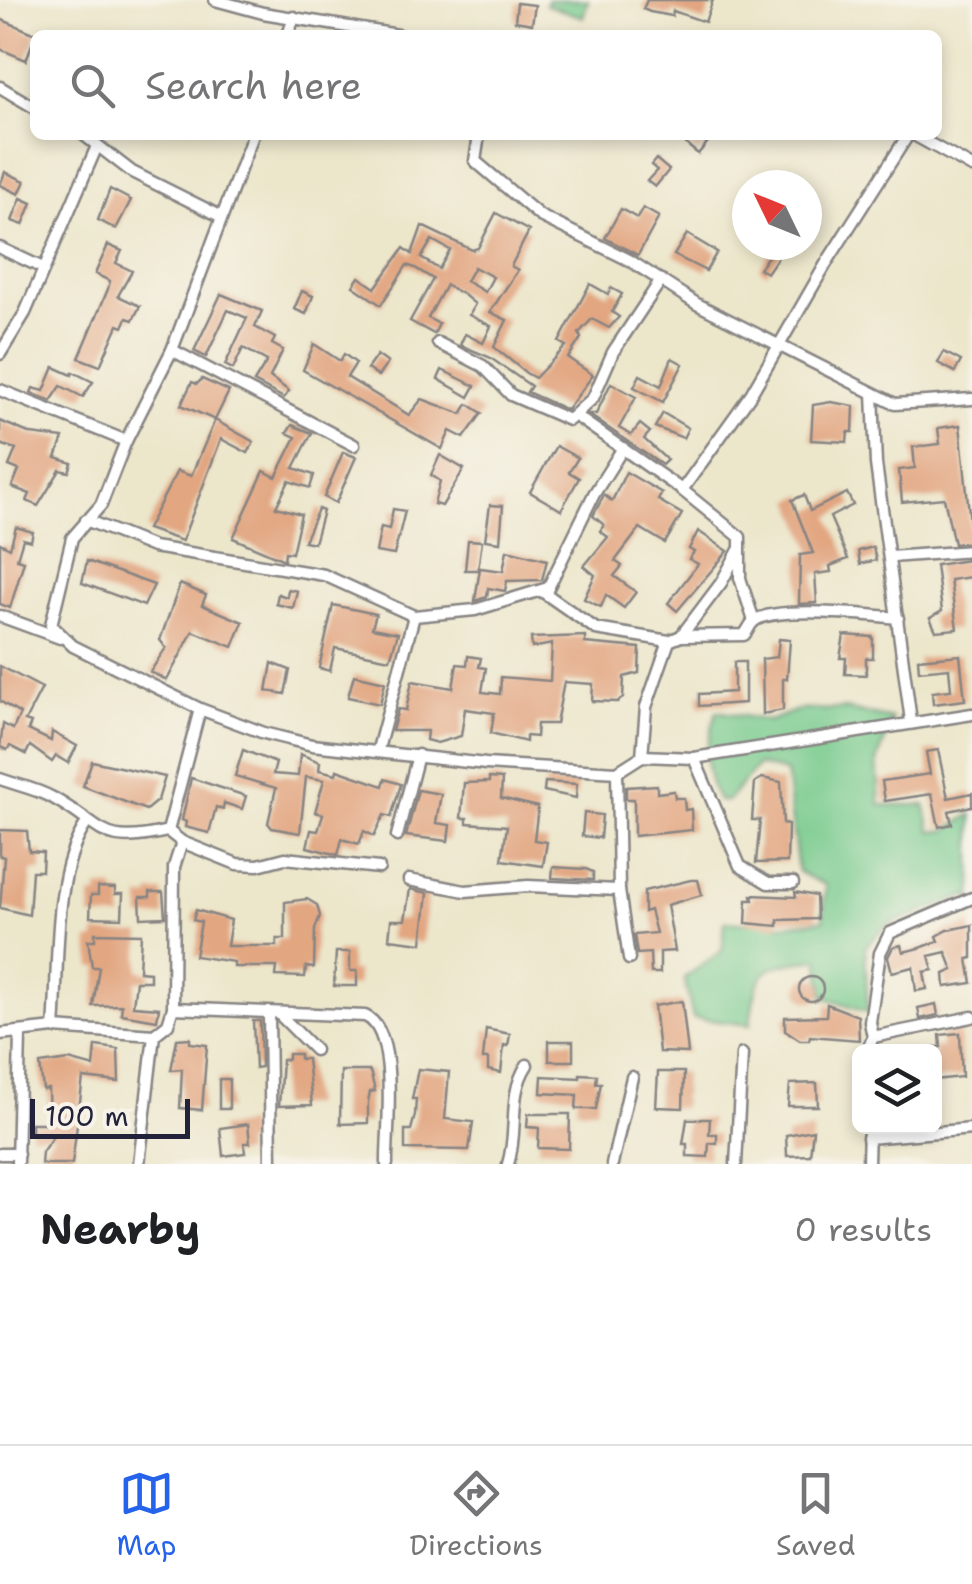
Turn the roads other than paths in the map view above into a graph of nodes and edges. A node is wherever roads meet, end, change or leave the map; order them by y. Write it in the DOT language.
graph roads {
  1 [pos="215,0"];
  2 [pos="294,17"];
  3 [pos="290,30"];
  4 [pos="369,30"];
  5 [pos="0,87"];
  6 [pos="30,105"];
  7 [pos="90,140"];
  8 [pos="250,140"];
  9 [pos="478,140"];
  10 [pos="908,140"];
  11 [pos="921,140"];
  12 [pos="97,146"];
  13 [pos="972,167"];
  14 [pos="220,216"];
  15 [pos="0,248"];
  16 [pos="43,268"];
  17 [pos="662,280"];
  18 [pos="438,343"];
  19 [pos="778,346"];
  20 [pos="172,350"];
  21 [pos="0,354"];
  22 [pos="0,390"];
  23 [pos="873,393"];
  24 [pos="972,400"];
  25 [pos="576,416"];
  26 [pos="126,440"];
  27 [pos="354,445"];
  28 [pos="623,448"];
  29 [pos="682,490"];
  30 [pos="86,520"];
  31 [pos="739,550"];
  32 [pos="972,551"];
  33 [pos="890,557"];
  34 [pos="543,592"];
  35 [pos="0,616"];
  36 [pos="414,616"];
  37 [pos="898,618"];
  38 [pos="754,621"];
  39 [pos="681,636"];
  40 [pos="60,638"];
  41 [pos="669,641"];
  42 [pos="200,709"];
  43 [pos="972,714"];
  44 [pos="910,721"];
  45 [pos="378,750"];
  46 [pos="418,755"];
  47 [pos="642,756"];
  48 [pos="694,758"];
  49 [pos="617,772"];
  50 [pos="0,779"];
  51 [pos="86,824"];
  52 [pos="168,830"];
  53 [pos="397,836"];
  54 [pos="182,842"];
  55 [pos="379,868"];
  56 [pos="409,880"];
  57 [pos="793,883"];
  58 [pos="619,890"];
  59 [pos="972,898"];
  60 [pos="629,959"];
  61 [pos="173,1008"];
  62 [pos="274,1014"];
  63 [pos="972,1018"];
  64 [pos="54,1028"];
  65 [pos="0,1034"];
  66 [pos="20,1034"];
  67 [pos="154,1035"];
  68 [pos="873,1037"];
  69 [pos="870,1044"];
  70 [pos="315,1050"];
  71 [pos="742,1054"];
  72 [pos="527,1065"];
  73 [pos="632,1077"];
  74 [pos="972,1129"];
  75 [pos="942,1130"];
  76 [pos="868,1134"];
  77 [pos="0,1154"];
  78 [pos="17,1159"];
  79 [pos="139,1164"];
  80 [pos="271,1164"];
  81 [pos="388,1164"];
  82 [pos="508,1164"];
  83 [pos="612,1164"];
  84 [pos="736,1164"];
  85 [pos="868,1164"];
  1 -- 2 [label="street"];
  2 -- 3 [label="street"];
  2 -- 4 [label="street"];
  5 -- 6 [label="street"];
  7 -- 12 [label="street"];
  8 -- 14 [label="street"];
  9 -- 17 [label="street"];
  10 -- 19 [label="street"];
  11 -- 13 [label="street"];
  12 -- 14 [label="street"];
  12 -- 16 [label="street"];
  14 -- 20 [label="street"];
  15 -- 16 [label="street"];
  16 -- 21 [label="street"];
  17 -- 19 [label="street"];
  17 -- 25 [label="street"];
  18 -- 25 [label="street"];
  19 -- 23 [label="street"];
  19 -- 29 [label="street"];
  20 -- 26 [label="street"];
  20 -- 27 [label="street"];
  22 -- 26 [label="street"];
  23 -- 24 [label="street"];
  23 -- 33 [label="street"];
  25 -- 28 [label="street"];
  26 -- 30 [label="street"];
  28 -- 29 [label="street"];
  28 -- 34 [label="street"];
  29 -- 31 [label="street"];
  30 -- 36 [label="street"];
  30 -- 40 [label="street"];
  31 -- 38 [label="street"];
  31 -- 39 [label="street"];
  32 -- 33 [label="street"];
  33 -- 37 [label="street"];
  34 -- 36 [label="street"];
  34 -- 41 [label="street"];
  35 -- 40 [label="street"];
  36 -- 45 [label="street"];
  37 -- 38 [label="street"];
  37 -- 44 [label="street"];
  38 -- 39 [label="street"];
  39 -- 41 [label="street"];
  40 -- 42 [label="street"];
  41 -- 47 [label="street"];
  42 -- 45 [label="street"];
  42 -- 52 [label="street"];
  43 -- 44 [label="street"];
  44 -- 48 [label="street"];
  45 -- 46 [label="street"];
  46 -- 49 [label="street"];
  46 -- 53 [label="street"];
  47 -- 48 [label="street"];
  47 -- 49 [label="street"];
  48 -- 57 [label="street"];
  49 -- 58 [label="street"];
  50 -- 51 [label="street"];
  51 -- 52 [label="street"];
  51 -- 64 [label="street"];
  52 -- 54 [label="street"];
  54 -- 55 [label="street"];
  54 -- 61 [label="street"];
  56 -- 58 [label="street"];
  58 -- 60 [label="street"];
  59 -- 68 [label="street"];
  61 -- 62 [label="street"];
  61 -- 67 [label="street"];
  62 -- 70 [label="street"];
  62 -- 80 [label="street"];
  62 -- 81 [label="street"];
  63 -- 68 [label="street"];
  64 -- 66 [label="street"];
  64 -- 67 [label="street"];
  65 -- 66 [label="street"];
  66 -- 78 [label="street"];
  67 -- 79 [label="street"];
  68 -- 69 [label="street"];
  71 -- 84 [label="street"];
  72 -- 82 [label="street"];
  73 -- 83 [label="street"];
  74 -- 75 [label="street"];
  76 -- 85 [label="street"];
  77 -- 78 [label="street"];
}
